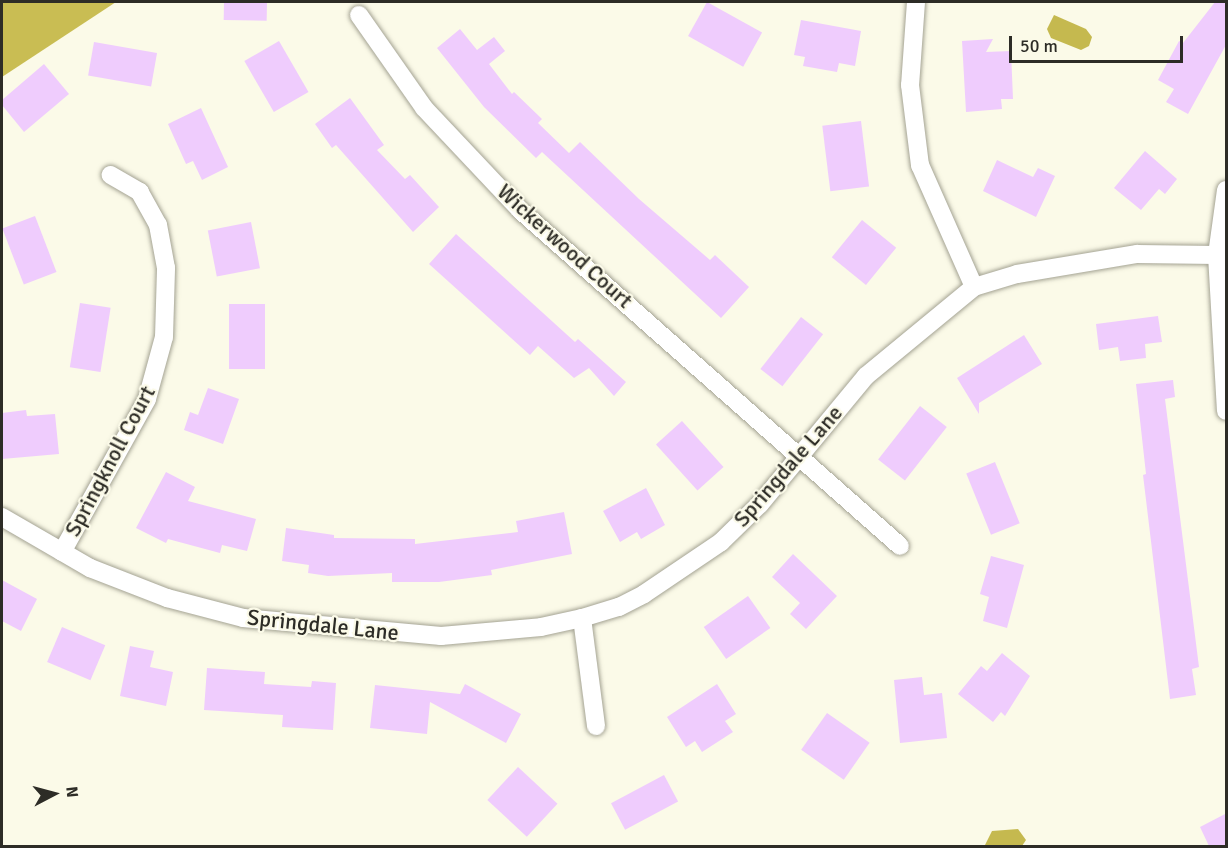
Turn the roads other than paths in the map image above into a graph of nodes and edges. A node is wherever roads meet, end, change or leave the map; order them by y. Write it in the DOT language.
graph roads {
  1 [pos="916,2"];
  2 [pos="359,15"];
  3 [pos="111,176"];
  4 [pos="1227,190"];
  5 [pos="1217,255"];
  6 [pos="974,287"];
  7 [pos="1227,411"];
  8 [pos="795,457"];
  9 [pos="2,517"];
  10 [pos="900,546"];
  11 [pos="62,552"];
  12 [pos="582,618"];
  13 [pos="596,726"];
  1 -- 6 [label="street"];
  2 -- 8 [label="street, Wickerwood Court"];
  3 -- 11 [label="street, Springknoll Court"];
  4 -- 5 [label="street"];
  5 -- 6 [label="street, Springdale Lane"];
  5 -- 7 [label="street"];
  6 -- 8 [label="street, Springdale Lane"];
  8 -- 10 [label="street, Wickerwood Court"];
  8 -- 12 [label="street, Springdale Lane"];
  9 -- 11 [label="street, Springdale Lane"];
  11 -- 12 [label="street, Springdale Lane"];
  12 -- 13 [label="street"];
}
